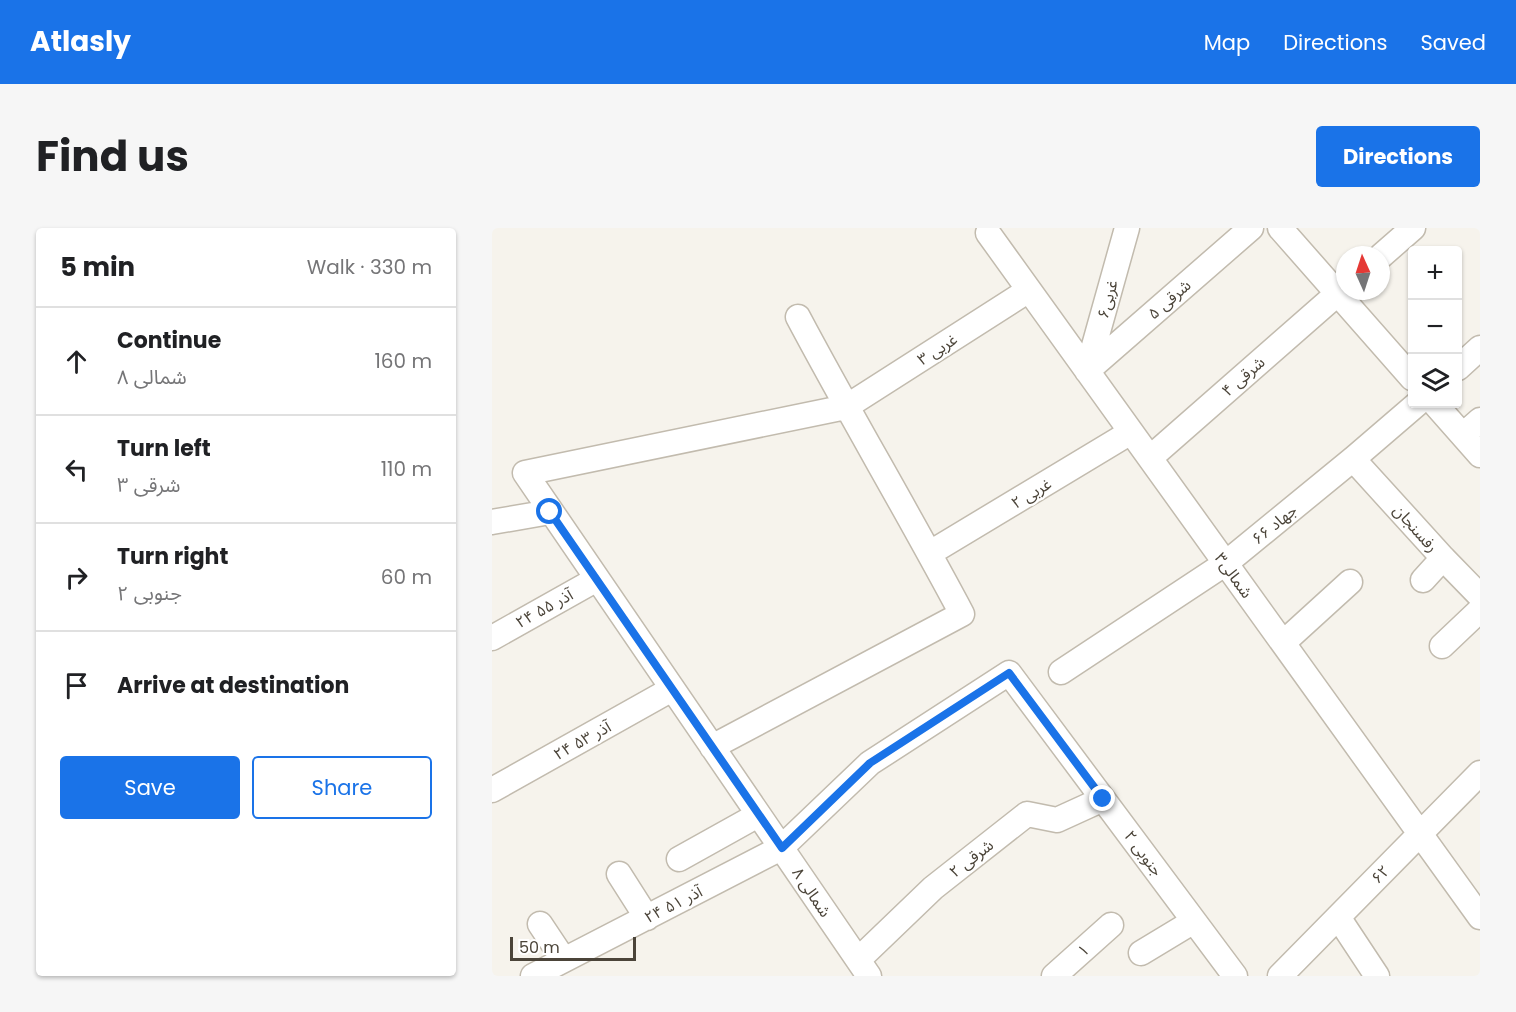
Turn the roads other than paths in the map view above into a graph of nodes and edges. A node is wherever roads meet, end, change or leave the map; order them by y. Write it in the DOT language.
graph roads {
  1 [pos="1127,228"];
  2 [pos="1251,228"];
  3 [pos="1280,228"];
  4 [pos="1413,228"];
  5 [pos="988,233"];
  6 [pos="1390,248"];
  7 [pos="1336,286"];
  8 [pos="1029,290"];
  9 [pos="1336,295"];
  10 [pos="1348,300"];
  11 [pos="798,317"];
  12 [pos="1480,348"];
  13 [pos="1462,364"];
  14 [pos="1088,371"];
  15 [pos="1408,372"];
  16 [pos="846,407"];
  17 [pos="1412,408"];
  18 [pos="1441,408"];
  19 [pos="1471,428"];
  20 [pos="1131,432"];
  21 [pos="1480,455"];
  22 [pos="1150,458"];
  23 [pos="1353,459"];
  24 [pos="550,512"];
  25 [pos="492,522"];
  26 [pos="930,554"];
  27 [pos="1443,558"];
  28 [pos="1226,563"];
  29 [pos="597,579"];
  30 [pos="1423,580"];
  31 [pos="1350,582"];
  32 [pos="1480,596"];
  33 [pos="1480,610"];
  34 [pos="492,638"];
  35 [pos="1283,643"];
  36 [pos="1442,646"];
  37 [pos="1061,672"];
  38 [pos="1009,673"];
  39 [pos="672,689"];
  40 [pos="712,747"];
  41 [pos="1480,773"];
  42 [pos="492,790"];
  43 [pos="1103,799"];
  44 [pos="758,815"];
  45 [pos="1420,833"];
  46 [pos="782,848"];
  47 [pos="679,859"];
  48 [pos="619,874"];
  49 [pos="1478,909"];
  50 [pos="1338,917"];
  51 [pos="647,918"];
  52 [pos="1194,921"];
  53 [pos="540,924"];
  54 [pos="1111,925"];
  55 [pos="1141,953"];
  56 [pos="564,960"];
  57 [pos="864,968"];
  58 [pos="533,976"];
  59 [pos="1054,976"];
  60 [pos="1235,976"];
  61 [pos="1280,976"];
  62 [pos="1377,976"];
  1 -- 14 [label="street, غربی۶"];
  2 -- 14 [label="street, شرقی ۵"];
  3 -- 7 [label="street"];
  4 -- 6 [label="street"];
  5 -- 8 [label="street, شمالی۳"];
  8 -- 14 [label="street, شمالی۳"];
  8 -- 16 [label="street, غربی ۳"];
  9 -- 22 [label="street, شرقی ۴"];
  10 -- 15 [label="street"];
  11 -- 16 [label="street"];
  12 -- 13 [label="street"];
  14 -- 20 [label="street, شمالی۳"];
  16 -- 24 [label="street, شمالی ۸"];
  16 -- 26 [label="street"];
  17 -- 23 [label="street, جهاد ۶۶"];
  18 -- 19 [label="street"];
  19 -- 21 [label="street"];
  20 -- 22 [label="street, شمالی۳"];
  20 -- 26 [label="street, غربی ۲"];
  22 -- 28 [label="street, شمالی۳"];
  23 -- 27 [label="street, رفسنجان"];
  23 -- 28 [label="street, جهاد ۶۶"];
  24 -- 25 [label="street"];
  24 -- 29 [label="street, شمالی ۸"];
  26 -- 40 [label="street"];
  27 -- 30 [label="street"];
  27 -- 32 [label="street, رفسنجان"];
  28 -- 35 [label="street, شمالی۳"];
  28 -- 37 [label="street, جهاد ۶۶"];
  29 -- 34 [label="street, ۲۴ آذر ۵۵"];
  29 -- 39 [label="street, شمالی ۸"];
  31 -- 35 [label="street"];
  33 -- 36 [label="street"];
  35 -- 45 [label="street, شمالی۳"];
  38 -- 43 [label="street, ۲ جنوبی"];
  38 -- 46 [label="street, ۲۴ آذر ۵۱"];
  39 -- 40 [label="street, شمالی ۸"];
  39 -- 42 [label="street, ۲۴ آذر ۵۳"];
  40 -- 44 [label="street, شمالی ۸"];
  41 -- 45 [label="street, ۶۲"];
  43 -- 52 [label="street, ۲ جنوبی"];
  43 -- 57 [label="street, ۲ شرقی"];
  44 -- 46 [label="street, شمالی ۸"];
  44 -- 47 [label="street"];
  45 -- 49 [label="street, شمالی۳"];
  45 -- 50 [label="street, ۶۲"];
  46 -- 51 [label="street, ۲۴ آذر ۵۱"];
  46 -- 57 [label="street, شمالی ۸"];
  48 -- 51 [label="street"];
  50 -- 61 [label="street, ۶۲"];
  50 -- 62 [label="street"];
  51 -- 56 [label="street, ۲۴ آذر ۵۱"];
  52 -- 55 [label="street"];
  52 -- 60 [label="street, ۲ جنوبی"];
  53 -- 56 [label="street"];
  54 -- 59 [label="street, ۱"];
  56 -- 58 [label="street, ۲۴ آذر ۵۱"];
}
